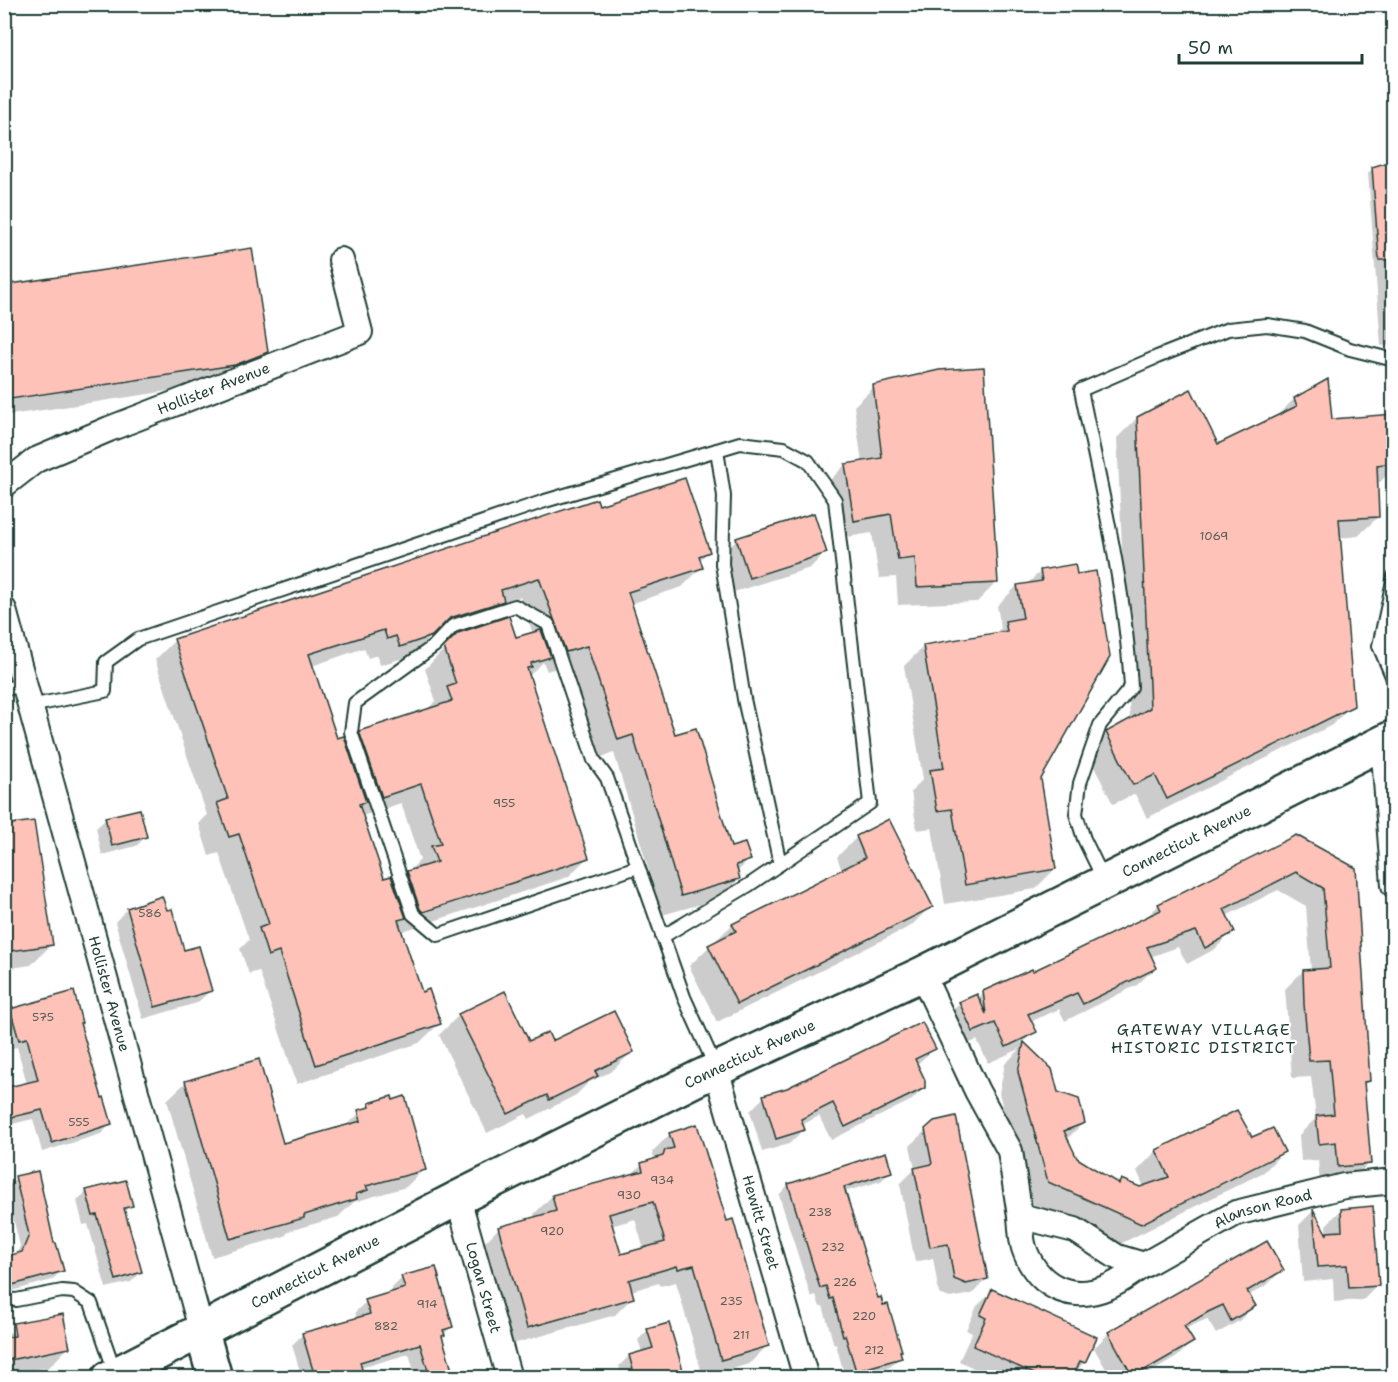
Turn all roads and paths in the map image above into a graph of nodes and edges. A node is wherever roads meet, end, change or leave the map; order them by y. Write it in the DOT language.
graph roads {
  1 [pos="341,260"];
  2 [pos="1394,360"];
  3 [pos="717,450"];
  4 [pos="4,485"];
  5 [pos="1394,576"];
  6 [pos="4,609"];
  7 [pos="1394,639"];
  8 [pos="1378,646"];
  9 [pos="1394,681"];
  10 [pos="20,693"];
  11 [pos="1388,739"];
  12 [pos="780,864"];
  13 [pos="637,867"];
  14 [pos="1105,882"];
  15 [pos="1394,885"];
  16 [pos="662,937"];
  17 [pos="922,974"];
  18 [pos="716,1069"];
  19 [pos="1394,1181"];
  20 [pos="458,1198"];
  21 [pos="1020,1216"];
  22 [pos="1144,1265"];
  23 [pos="4,1299"];
  24 [pos="201,1329"];
  25 [pos="113,1376"];
  26 [pos="215,1377"];
  27 [pos="509,1377"];
  28 [pos="806,1377"];
  1 -- 4 [label="street, Hollister Avenue"];
  2 -- 14 [label="lane"];
  3 -- 10 [label="lane"];
  3 -- 12 [label="lane"];
  3 -- 12 [label="lane"];
  5 -- 8 [label="lane"];
  6 -- 10 [label="street, Hollister Avenue"];
  7 -- 8 [label="lane"];
  8 -- 9 [label="lane"];
  10 -- 24 [label="street, Hollister Avenue"];
  11 -- 14 [label="main road, Connecticut Avenue"];
  11 -- 15 [label="street"];
  12 -- 16 [label="lane"];
  13 -- 13 [label="lane"];
  13 -- 16 [label="lane"];
  14 -- 17 [label="main road, Connecticut Avenue"];
  16 -- 18 [label="lane"];
  17 -- 18 [label="main road, Connecticut Avenue"];
  17 -- 21 [label="street, Alanson Road"];
  18 -- 20 [label="main road, Connecticut Avenue"];
  18 -- 28 [label="street, Hewitt Street"];
  19 -- 22 [label="street, Alanson Road"];
  20 -- 24 [label="main road, Connecticut Avenue"];
  20 -- 27 [label="street, Logan Street"];
  21 -- 22 [label="street"];
  21 -- 22 [label="street, Alanson Road"];
  23 -- 25 [label="lane"];
  24 -- 25 [label="main road, Connecticut Avenue"];
  24 -- 26 [label="main road, Hollister Avenue"];
}
